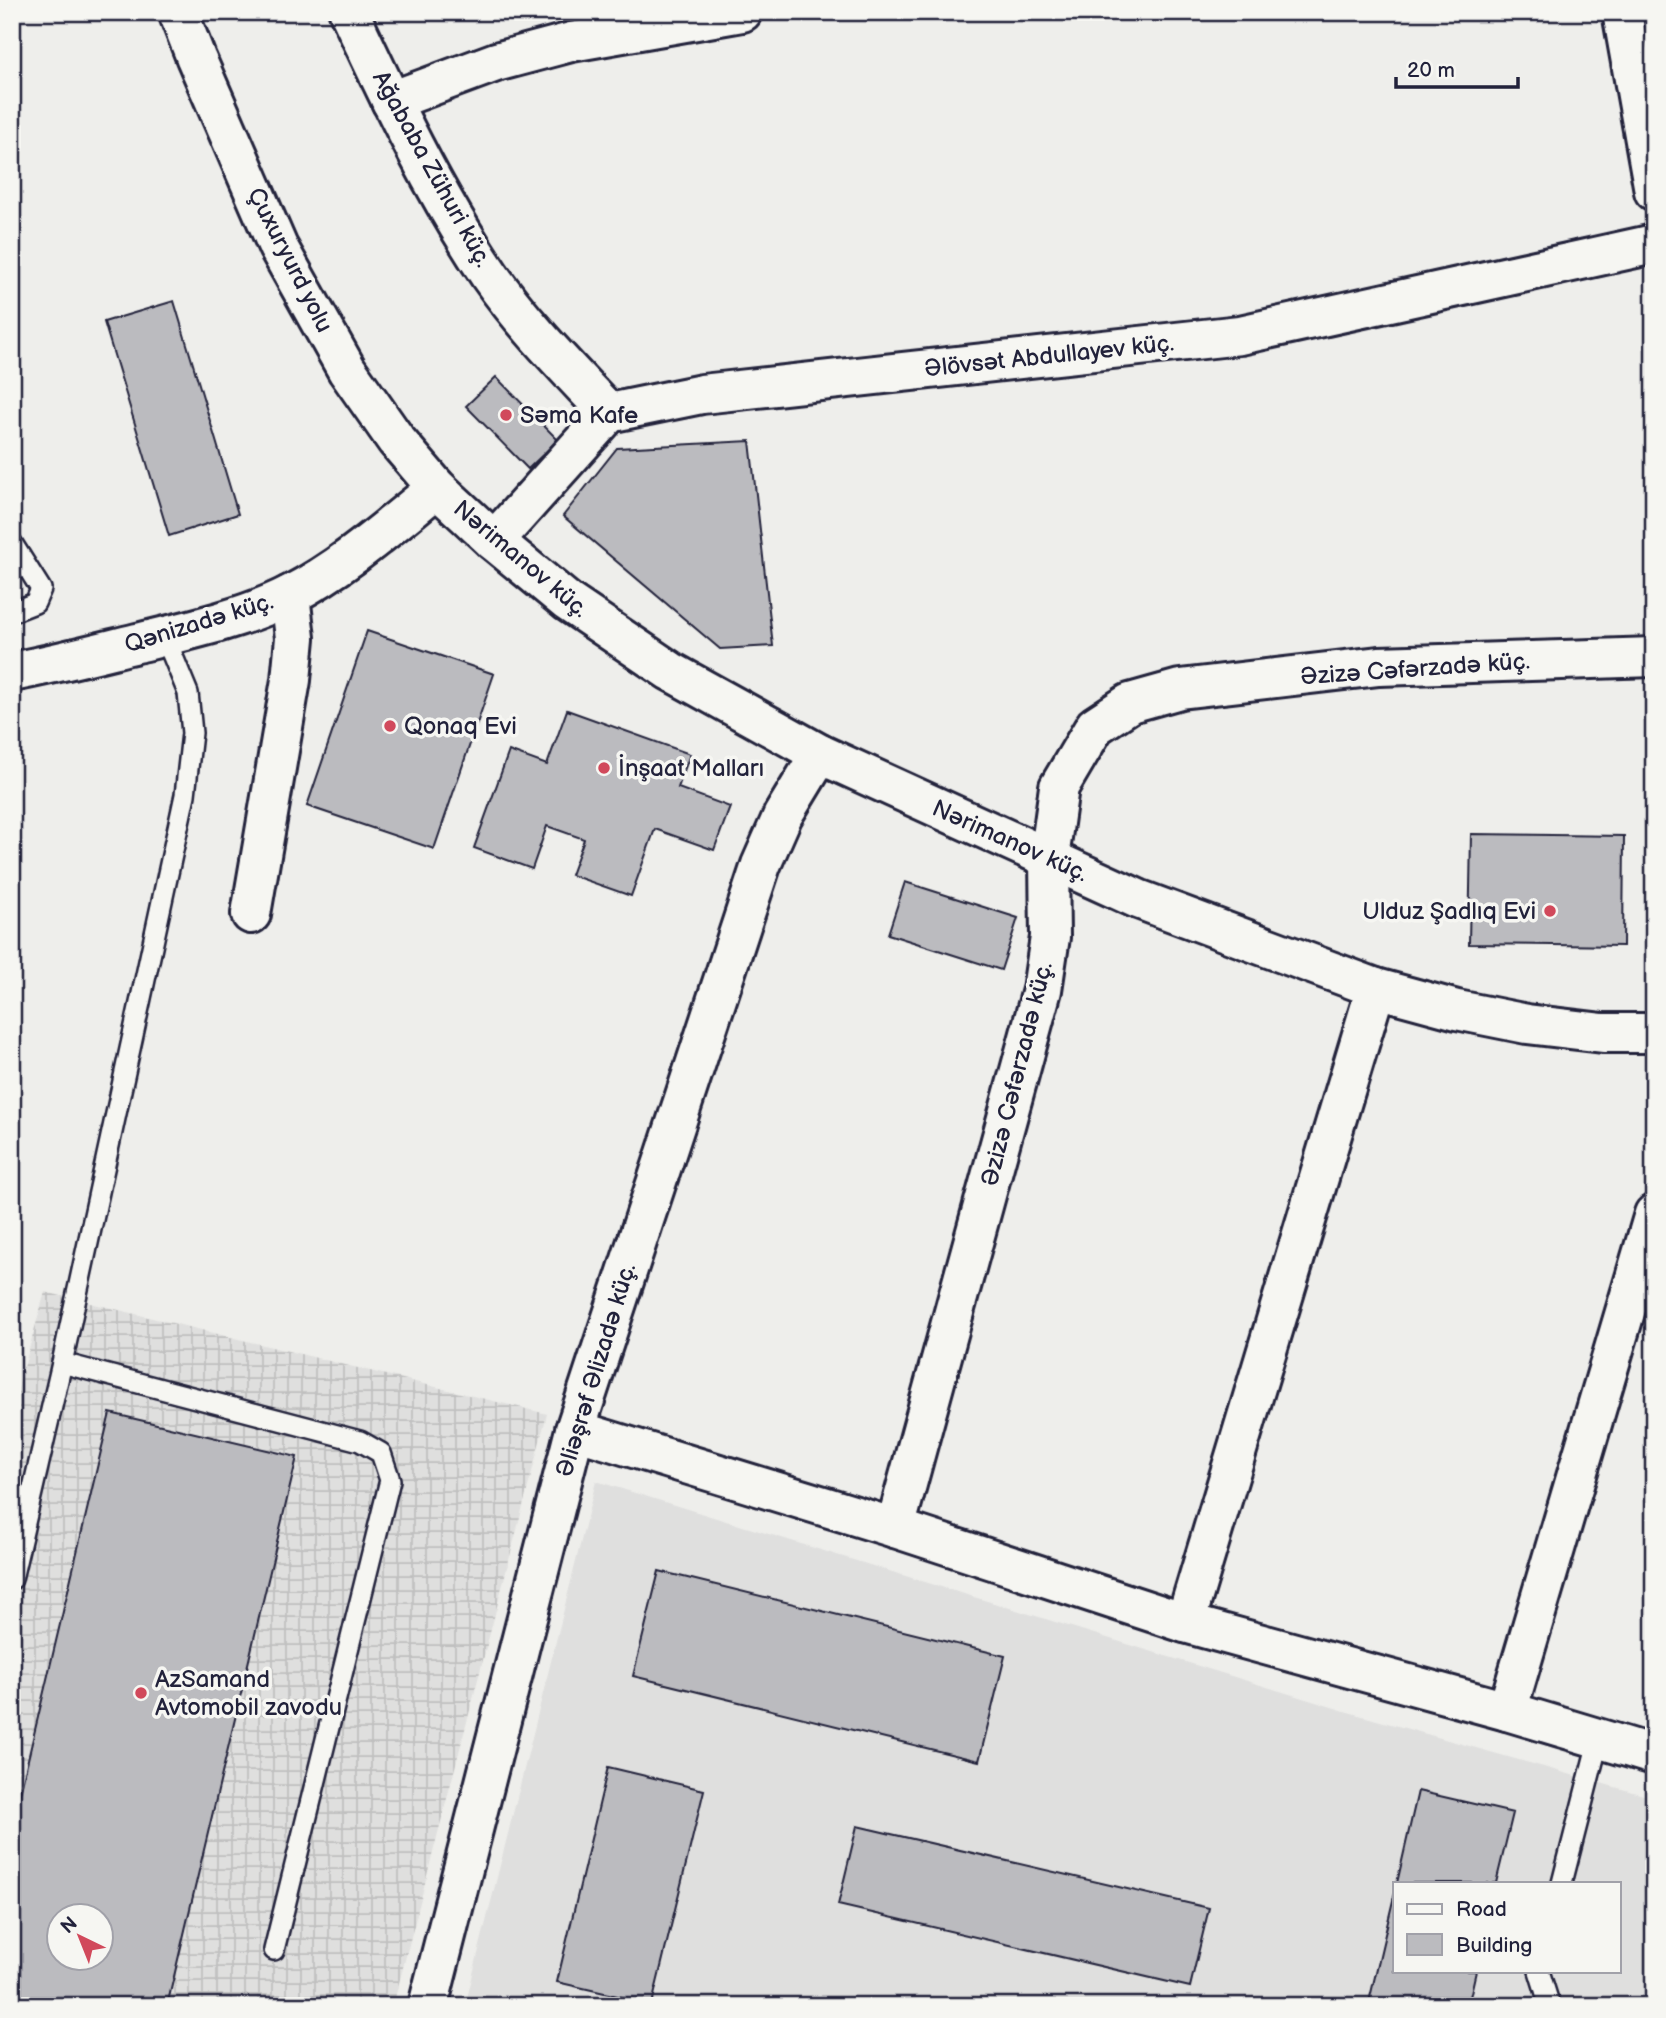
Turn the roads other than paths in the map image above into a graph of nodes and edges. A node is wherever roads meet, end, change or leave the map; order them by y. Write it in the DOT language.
graph roads {
  1 [pos="178,12"];
  2 [pos="349,12"];
  3 [pos="742,12"];
  4 [pos="1622,12"];
  5 [pos="391,102"];
  6 [pos="1654,191"];
  7 [pos="1654,244"];
  8 [pos="609,413"];
  9 [pos="437,488"];
  10 [pos="494,541"];
  11 [pos="12,543"];
  12 [pos="290,595"];
  13 [pos="12,612"];
  14 [pos="165,637"];
  15 [pos="1654,657"];
  16 [pos="12,672"];
  17 [pos="820,754"];
  18 [pos="1049,859"];
  19 [pos="251,914"];
  20 [pos="1376,988"];
  21 [pos="1654,1033"];
  22 [pos="1654,1214"];
  23 [pos="62,1363"];
  24 [pos="575,1430"];
  25 [pos="895,1528"];
  26 [pos="12,1579"];
  27 [pos="1185,1623"];
  28 [pos="1507,1711"];
  29 [pos="1599,1738"];
  30 [pos="1654,1755"];
  31 [pos="1562,1882"];
  32 [pos="274,1950"];
  33 [pos="1539,1972"];
  34 [pos="428,2006"];
  35 [pos="1550,2006"];
  1 -- 9 [label="street, Çuxuryurd yolu"];
  2 -- 5 [label="street, Ağababa Zühuri küç."];
  3 -- 5 [label="street"];
  4 -- 6 [label="street"];
  5 -- 8 [label="street, Ağababa Zühuri küç."];
  7 -- 8 [label="street, Əlövsət Abdullayev küç."];
  8 -- 10 [label="street"];
  9 -- 10 [label="street, Nərimanov küç."];
  9 -- 12 [label="street, Qənizadə küç."];
  10 -- 17 [label="street, Nərimanov küç."];
  11 -- 13 [label="lane"];
  12 -- 14 [label="street, Qənizadə küç."];
  12 -- 19 [label="street"];
  14 -- 16 [label="street, Qənizadə küç."];
  14 -- 23 [label="lane"];
  15 -- 18 [label="street, Əzizə Cəfərzadə küç."];
  17 -- 18 [label="street, Nərimanov küç."];
  17 -- 24 [label="street, Əliəşrəf Əlizadə küç."];
  18 -- 20 [label="street, Nərimanov küç."];
  18 -- 25 [label="street, Əzizə Cəfərzadə küç."];
  20 -- 21 [label="street, Nərimanov küç."];
  20 -- 27 [label="street"];
  22 -- 28 [label="street"];
  23 -- 26 [label="lane"];
  23 -- 32 [label="lane"];
  24 -- 25 [label="street"];
  24 -- 34 [label="street, Əliəşrəf Əlizadə küç."];
  25 -- 27 [label="street"];
  27 -- 28 [label="street"];
  28 -- 29 [label="street"];
  29 -- 30 [label="street"];
  29 -- 31 [label="lane"];
  33 -- 35 [label="lane"];
}
